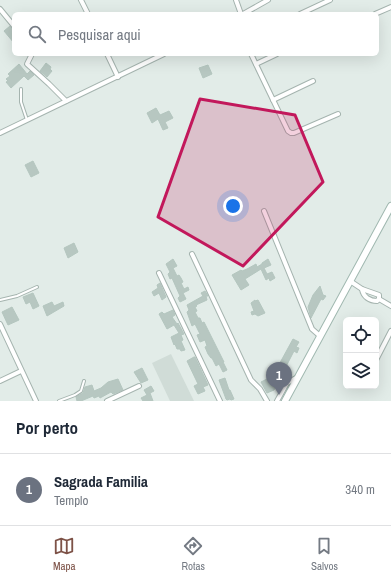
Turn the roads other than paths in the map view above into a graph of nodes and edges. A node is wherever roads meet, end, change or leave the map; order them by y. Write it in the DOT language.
graph roads {
  1 [pos="81,0"];
  2 [pos="236,0"];
  3 [pos="268,0"];
  4 [pos="330,0"];
  5 [pos="391,7"];
  6 [pos="0,9"];
  7 [pos="87,12"];
  8 [pos="241,12"];
  9 [pos="246,12"];
  10 [pos="304,12"];
  11 [pos="379,12"];
  12 [pos="12,24"];
  13 [pos="32,56"];
  14 [pos="108,56"];
  15 [pos="160,56"];
  16 [pos="252,56"];
  17 [pos="273,56"];
  18 [pos="256,64"];
  19 [pos="118,77"];
  20 [pos="313,81"];
  21 [pos="21,89"];
  22 [pos="273,100"];
  23 [pos="66,101"];
  24 [pos="338,114"];
  25 [pos="27,120"];
  26 [pos="0,133"];
  27 [pos="391,206"];
  28 [pos="264,211"];
  29 [pos="192,254"];
  30 [pos="159,272"];
  31 [pos="350,281"];
  32 [pos="37,287"];
  33 [pos="362,289"];
  34 [pos="379,299"];
  35 [pos="0,300"];
  36 [pos="391,306"];
  37 [pos="0,324"];
  38 [pos="391,331"];
  39 [pos="320,336"];
  40 [pos="379,354"];
  41 [pos="21,371"];
  42 [pos="298,377"];
  43 [pos="0,381"];
  44 [pos="84,381"];
  45 [pos="139,386"];
  46 [pos="36,401"];
  47 [pos="59,401"];
  48 [pos="107,401"];
  49 [pos="220,401"];
  50 [pos="267,401"];
  51 [pos="277,401"];
  52 [pos="285,401"];
  1 -- 7 [label="street"];
  2 -- 8 [label="street"];
  3 -- 9 [label="street"];
  4 -- 10 [label="street"];
  5 -- 11 [label="street"];
  6 -- 12 [label="street"];
  13 -- 23 [label="street"];
  14 -- 19 [label="street"];
  15 -- 19 [label="street"];
  16 -- 18 [label="street"];
  17 -- 18 [label="street"];
  18 -- 22 [label="street"];
  19 -- 23 [label="street"];
  20 -- 22 [label="street"];
  21 -- 25 [label="lane"];
  22 -- 24 [label="street"];
  23 -- 25 [label="street"];
  25 -- 26 [label="street"];
  27 -- 31 [label="main road"];
  28 -- 39 [label="street"];
  29 -- 50 [label="street"];
  30 -- 49 [label="street"];
  31 -- 33 [label="street"];
  31 -- 39 [label="main road"];
  32 -- 35 [label="lane"];
  33 -- 34 [label="street"];
  33 -- 34 [label="street"];
  34 -- 36 [label="street"];
  37 -- 41 [label="street"];
  38 -- 40 [label="street"];
  39 -- 42 [label="main road"];
  41 -- 43 [label="street"];
  41 -- 46 [label="street"];
  42 -- 51 [label="street"];
  42 -- 52 [label="main road"];
  44 -- 47 [label="lane"];
  45 -- 48 [label="street"];
}
